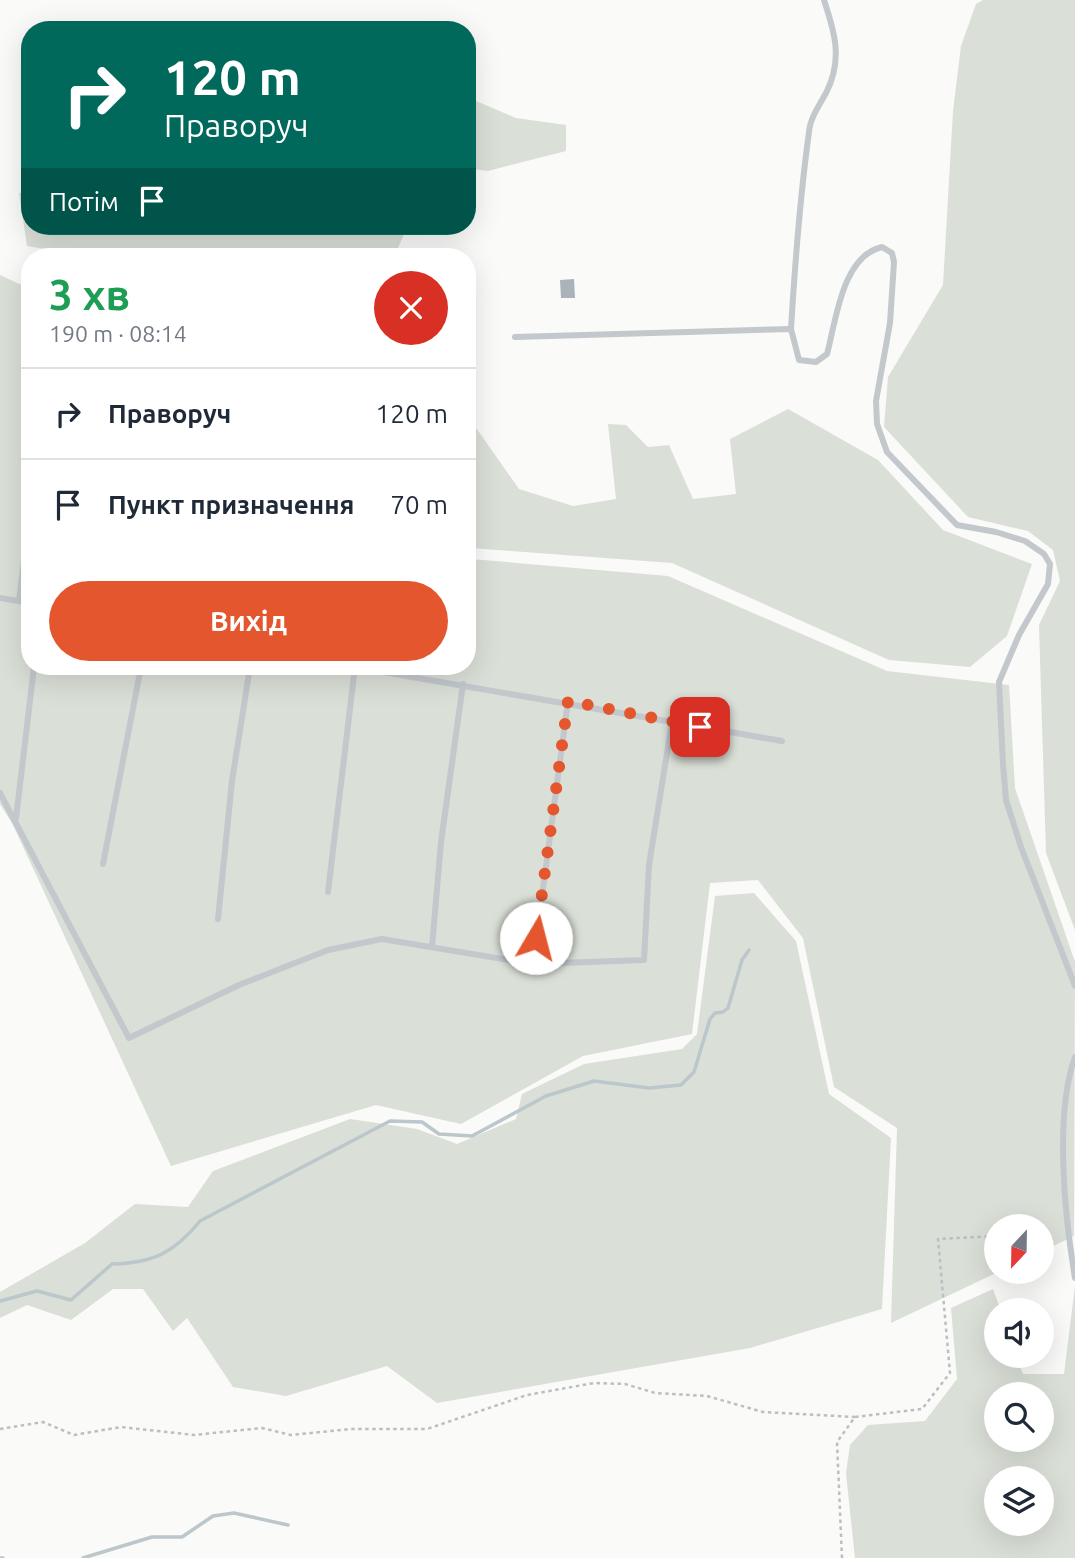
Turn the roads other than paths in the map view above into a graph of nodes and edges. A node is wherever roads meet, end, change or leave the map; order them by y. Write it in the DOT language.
graph roads {
  1 [pos="824,0"];
  2 [pos="791,330"];
  3 [pos="515,337"];
  4 [pos="21,584"];
  5 [pos="0,598"];
  6 [pos="19,601"];
  7 [pos="33,675"];
  8 [pos="139,675"];
  9 [pos="249,675"];
  10 [pos="354,675"];
  11 [pos="406,675"];
  12 [pos="463,684"];
  13 [pos="568,701"];
  14 [pos="672,722"];
  15 [pos="782,741"];
  16 [pos="0,793"];
  17 [pos="16,818"];
  18 [pos="103,864"];
  19 [pos="328,892"];
  20 [pos="218,919"];
  21 [pos="432,947"];
  22 [pos="533,964"];
  23 [pos="1075,986"];
  24 [pos="1075,1057"];
  25 [pos="1075,1278"];
  1 -- 2 [label="lane"];
  2 -- 3 [label="lane"];
  2 -- 23 [label="lane"];
  4 -- 6 [label="lane"];
  5 -- 6 [label="lane"];
  7 -- 17 [label="lane"];
  8 -- 18 [label="lane"];
  9 -- 20 [label="lane"];
  10 -- 19 [label="lane"];
  11 -- 12 [label="lane"];
  12 -- 13 [label="lane"];
  12 -- 21 [label="lane"];
  13 -- 14 [label="lane"];
  13 -- 22 [label="lane"];
  14 -- 15 [label="lane"];
  14 -- 22 [label="lane"];
  16 -- 17 [label="lane"];
  17 -- 21 [label="lane"];
  21 -- 22 [label="lane"];
  24 -- 25 [label="lane"];
}
